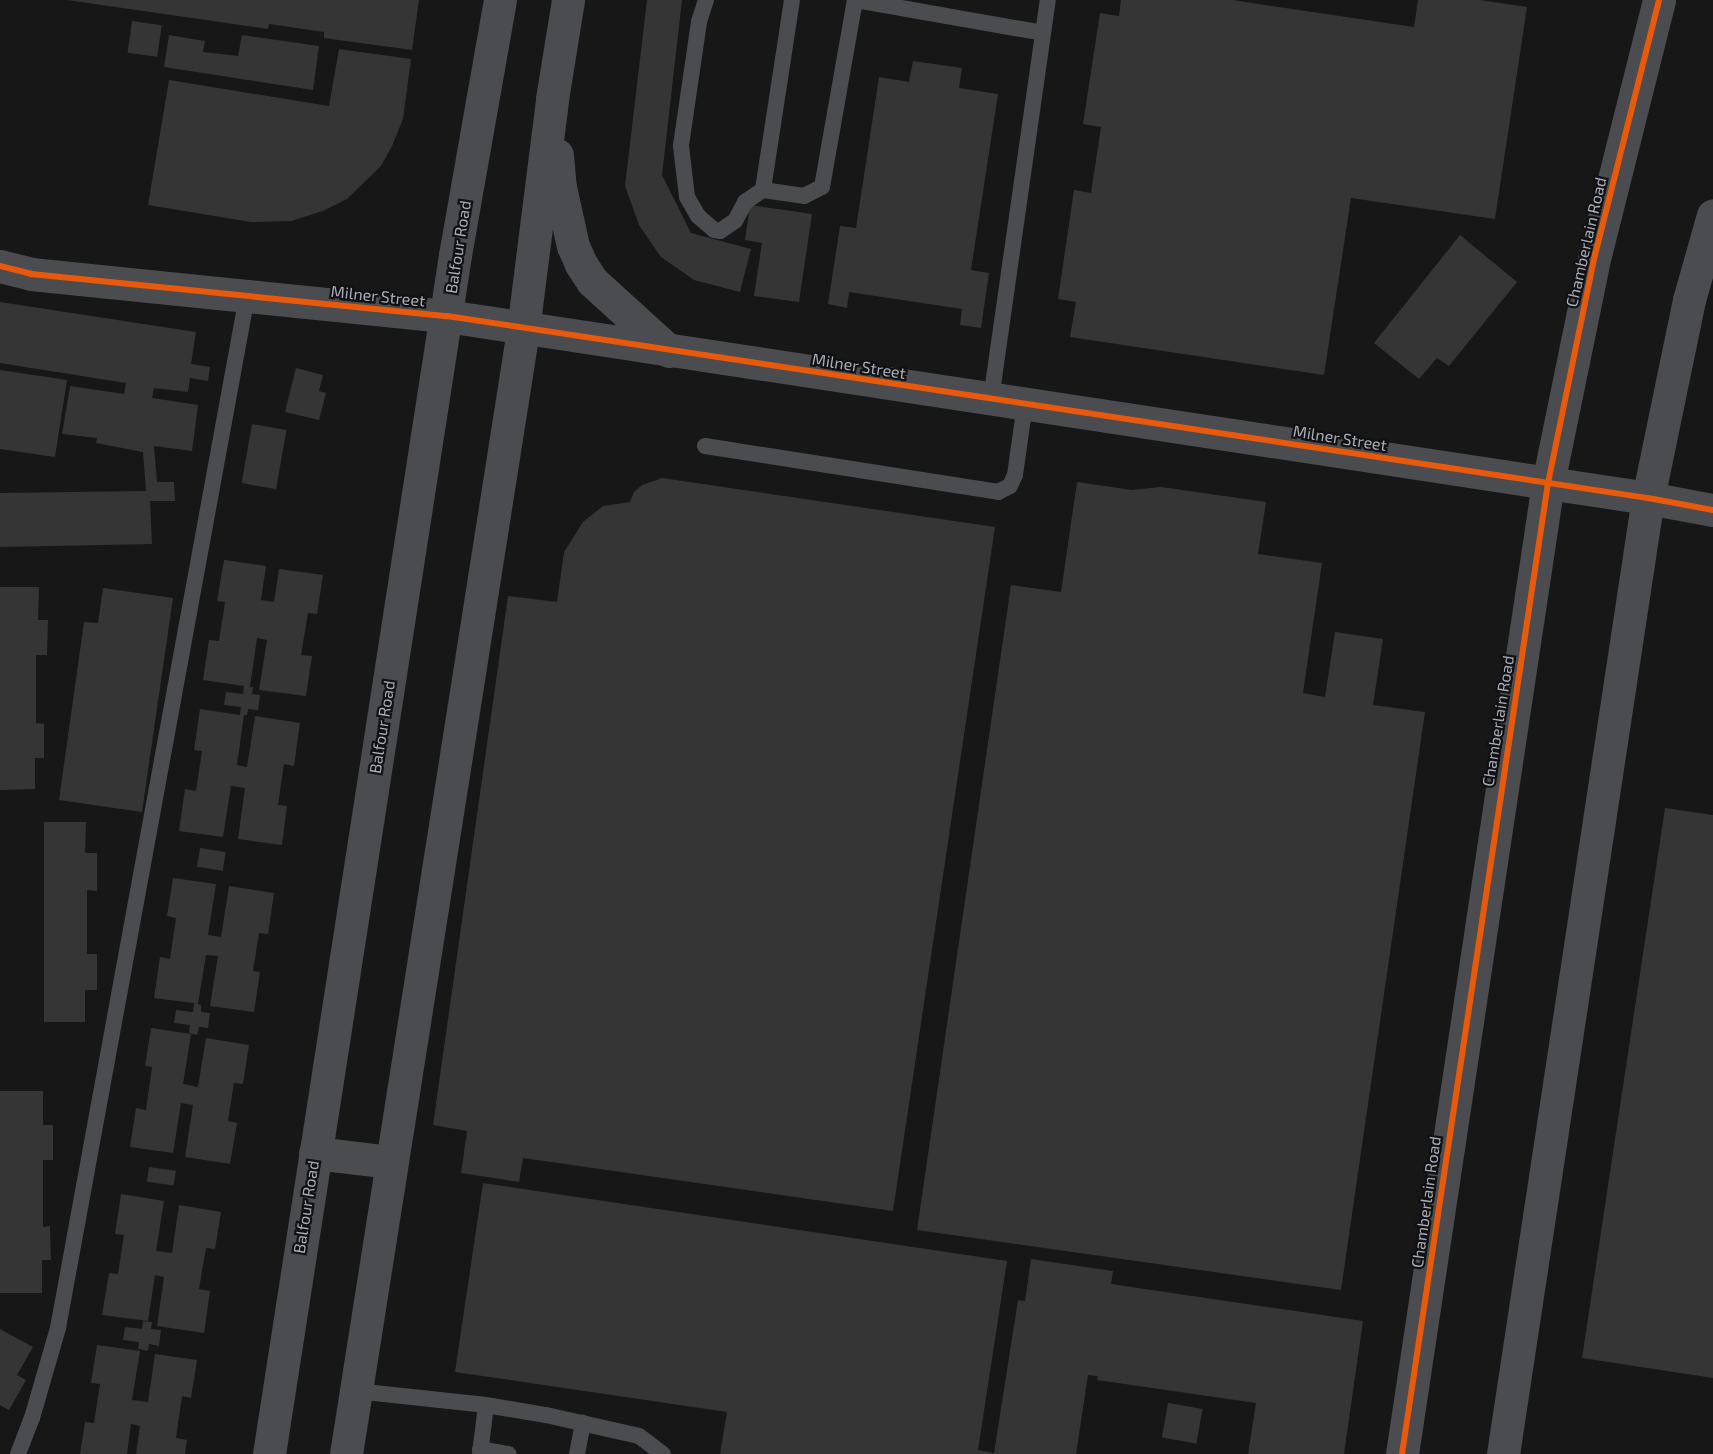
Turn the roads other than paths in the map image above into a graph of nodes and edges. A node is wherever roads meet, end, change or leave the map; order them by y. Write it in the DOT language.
graph roads {
  1 [pos="500,0"];
  2 [pos="568,0"];
  3 [pos="706,0"];
  4 [pos="792,0"];
  5 [pos="856,0"];
  6 [pos="1048,0"];
  7 [pos="1659,0"];
  8 [pos="1043,33"];
  9 [pos="552,99"];
  10 [pos="763,189"];
  11 [pos="1713,215"];
  12 [pos="0,266"];
  13 [pos="247,296"];
  14 [pos="447,316"];
  15 [pos="523,330"];
  16 [pos="669,351"];
  17 [pos="992,399"];
  18 [pos="1025,404"];
  19 [pos="705,446"];
  20 [pos="1548,483"];
  21 [pos="1648,498"];
  22 [pos="1713,510"];
  23 [pos="315,1153"];
  24 [pos="391,1162"];
  25 [pos="356,1391"];
  26 [pos="486,1405"];
  27 [pos="583,1424"];
  28 [pos="480,1451"];
  29 [pos="18,1454"];
  30 [pos="269,1454"];
  31 [pos="346,1454"];
  32 [pos="509,1454"];
  33 [pos="577,1454"];
  34 [pos="663,1454"];
  35 [pos="1402,1454"];
  36 [pos="1503,1454"];
  1 -- 14 [label="street, Balfour Road"];
  2 -- 9 [label="street"];
  3 -- 10 [label="lane"];
  4 -- 10 [label="lane"];
  5 -- 8 [label="lane"];
  5 -- 10 [label="lane"];
  6 -- 8 [label="lane"];
  7 -- 20 [label="street, Chamberlain Road"];
  8 -- 17 [label="lane"];
  9 -- 15 [label="street"];
  9 -- 16 [label="street"];
  11 -- 21 [label="street"];
  12 -- 13 [label="street, Milner Street"];
  13 -- 14 [label="street, Milner Street"];
  13 -- 29 [label="lane"];
  14 -- 15 [label="street, Milner Street"];
  14 -- 23 [label="street, Balfour Road"];
  15 -- 16 [label="street, Milner Street"];
  15 -- 24 [label="street"];
  16 -- 17 [label="street, Milner Street"];
  17 -- 18 [label="street, Milner Street"];
  18 -- 19 [label="lane"];
  18 -- 20 [label="street, Milner Street"];
  20 -- 21 [label="street, Milner Street"];
  20 -- 35 [label="street, Chamberlain Road"];
  21 -- 22 [label="street, Milner Street"];
  21 -- 36 [label="street"];
  23 -- 24 [label="street"];
  23 -- 30 [label="street, Balfour Road"];
  24 -- 25 [label="street"];
  25 -- 26 [label="lane"];
  25 -- 31 [label="street"];
  26 -- 27 [label="lane"];
  26 -- 28 [label="lane"];
  27 -- 33 [label="lane"];
  27 -- 34 [label="lane"];
  28 -- 32 [label="lane"];
}
